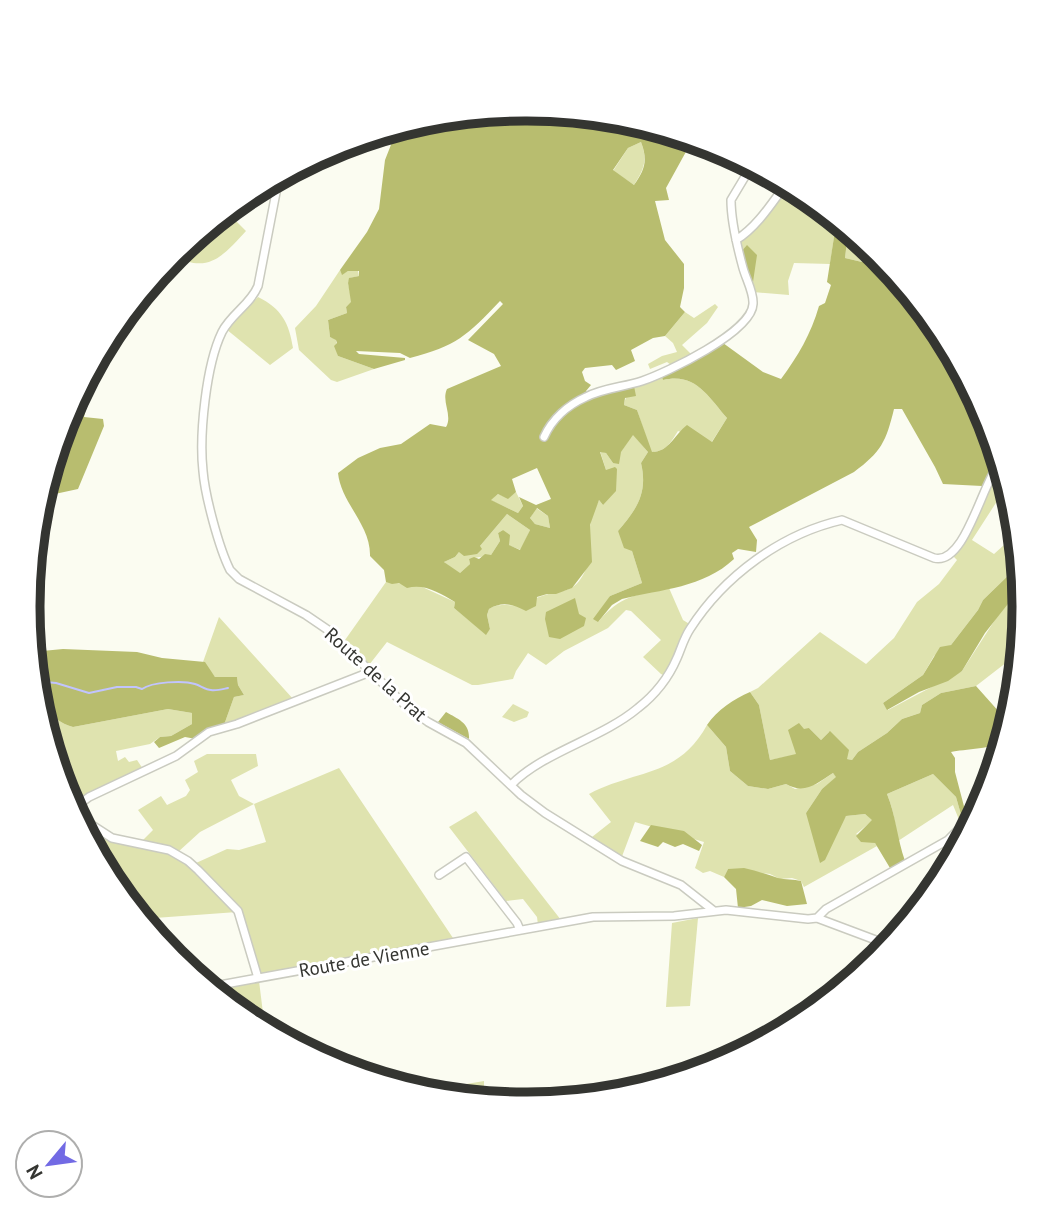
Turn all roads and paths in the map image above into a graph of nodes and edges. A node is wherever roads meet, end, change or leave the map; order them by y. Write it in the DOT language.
graph roads {
  1 [pos="747,174"];
  2 [pos="276,190"];
  3 [pos="780,193"];
  4 [pos="736,240"];
  5 [pos="544,437"];
  6 [pos="993,473"];
  7 [pos="370,672"];
  8 [pos="511,785"];
  9 [pos="82,802"];
  10 [pos="92,825"];
  11 [pos="955,835"];
  12 [pos="439,875"];
  13 [pos="714,911"];
  14 [pos="817,918"];
  15 [pos="520,930"];
  16 [pos="878,941"];
  17 [pos="258,978"];
  18 [pos="221,985"];
  1 -- 4 [label="street"];
  2 -- 7 [label="street, Route de la Prat"];
  3 -- 4 [label="street"];
  4 -- 5 [label="street"];
  6 -- 8 [label="street"];
  7 -- 8 [label="street, Route de la Prat"];
  7 -- 9 [label="street"];
  8 -- 13 [label="street, Route de la Prat"];
  10 -- 17 [label="street"];
  11 -- 14 [label="street"];
  12 -- 15 [label="street"];
  13 -- 14 [label="street, Route de Vienne"];
  13 -- 15 [label="street, Route de Vienne"];
  14 -- 16 [label="street, Route de Vienne"];
  15 -- 17 [label="street, Route de Vienne"];
  17 -- 18 [label="street, Route de Vienne"];
}
